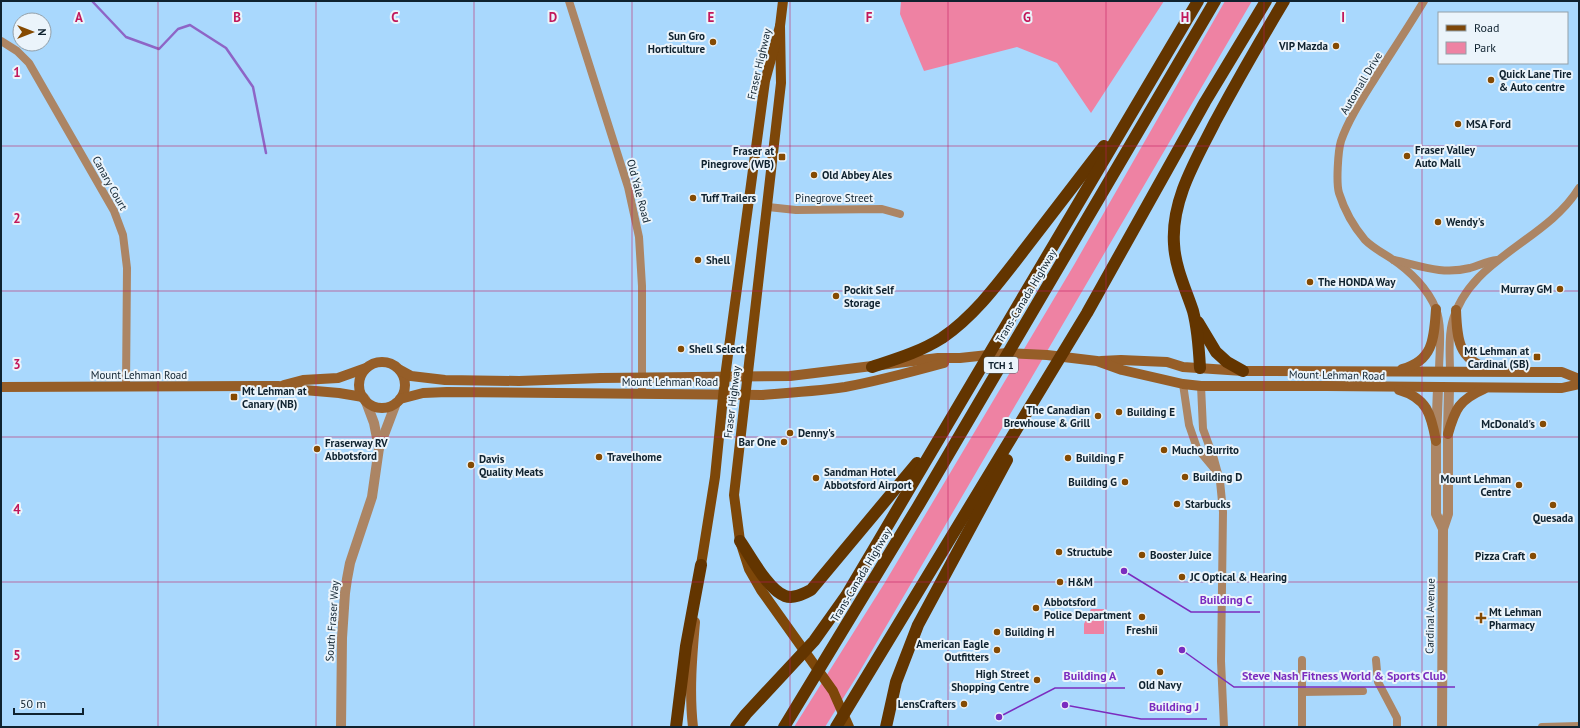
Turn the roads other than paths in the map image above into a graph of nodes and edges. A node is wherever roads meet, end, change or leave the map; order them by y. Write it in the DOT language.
graph roads {
  1 [pos="569,1"];
  2 [pos="783,1"];
  3 [pos="1198,1"];
  4 [pos="1215,1"];
  5 [pos="1266,1"];
  6 [pos="1284,1"];
  7 [pos="1424,1"];
  8 [pos="780,26"];
  9 [pos="1,41"];
  10 [pos="1134,109"];
  11 [pos="1579,188"];
  12 [pos="768,207"];
  13 [pos="900,214"];
  14 [pos="1392,259"];
  15 [pos="1498,260"];
  16 [pos="1436,309"];
  17 [pos="1456,310"];
  18 [pos="1087,313"];
  19 [pos="1193,313"];
  20 [pos="960,358"];
  21 [pos="1097,362"];
  22 [pos="872,367"];
  23 [pos="366,368"];
  24 [pos="1182,368"];
  25 [pos="1200,368"];
  26 [pos="400,370"];
  27 [pos="1243,371"];
  28 [pos="1390,372"];
  29 [pos="1438,372"];
  30 [pos="1450,372"];
  31 [pos="1502,372"];
  32 [pos="747,376"];
  33 [pos="725,377"];
  34 [pos="642,378"];
  35 [pos="1579,379"];
  36 [pos="1183,384"];
  37 [pos="1579,384"];
  38 [pos="278,386"];
  39 [pos="1201,386"];
  40 [pos="126,387"];
  41 [pos="1389,387"];
  42 [pos="1,388"];
  43 [pos="1438,388"];
  44 [pos="1449,388"];
  45 [pos="1487,388"];
  46 [pos="642,393"];
  47 [pos="723,394"];
  48 [pos="745,395"];
  49 [pos="364,398"];
  50 [pos="398,401"];
  51 [pos="949,422"];
  52 [pos="1448,434"];
  53 [pos="1436,441"];
  54 [pos="379,448"];
  55 [pos="1217,472"];
  56 [pos="1443,529"];
  57 [pos="740,541"];
  58 [pos="701,565"];
  59 [pos="1302,660"];
  60 [pos="1376,660"];
  61 [pos="1363,691"];
  62 [pos="1302,692"];
  63 [pos="1579,726"];
  64 [pos="340,727"];
  65 [pos="676,727"];
  66 [pos="693,727"];
  67 [pos="736,727"];
  68 [pos="784,727"];
  69 [pos="836,727"];
  70 [pos="849,727"];
  71 [pos="886,727"];
  72 [pos="1224,727"];
  73 [pos="1302,727"];
  74 [pos="1396,727"];
  75 [pos="1442,727"];
  76 [pos="1542,727"];
  1 -- 34 [label="street, Old Yale Road"];
  2 -- 8 [label="main road, Fraser Highway"];
  3 -- 10 [label="highway"];
  4 -- 68 [label="highway, Trans-Canada Highway / TCH 1"];
  5 -- 18 [label="highway"];
  6 -- 19 [label="highway"];
  7 -- 14 [label="street, Automall Drive"];
  8 -- 12 [label="main road, Fraser Highway"];
  8 -- 33 [label="main road, Fraser Highway"];
  9 -- 40 [label="street, Canary Court"];
  10 -- 22 [label="highway"];
  10 -- 51 [label="highway"];
  11 -- 15 [label="street, Automall Drive"];
  12 -- 13 [label="street, Pinegrove Street"];
  12 -- 32 [label="main road, Fraser Highway"];
  14 -- 15 [label="street, Automall Drive"];
  14 -- 16 [label="street, Automall Drive"];
  15 -- 17 [label="street, Automall Drive"];
  16 -- 28 [label="main road"];
  16 -- 29 [label="street, Automall Drive"];
  17 -- 30 [label="street, Automall Drive"];
  17 -- 31 [label="main road"];
  18 -- 69 [label="highway"];
  18 -- 71 [label="highway"];
  19 -- 25 [label="highway"];
  19 -- 27 [label="highway"];
  20 -- 21 [label="main road, Mount Lehman Road"];
  20 -- 22 [label="main road, Mount Lehman Road"];
  20 -- 48 [label="main road, Mount Lehman Road"];
  21 -- 24 [label="main road, Mount Lehman Road"];
  21 -- 36 [label="main road, Mount Lehman Road"];
  22 -- 32 [label="main road, Mount Lehman Road"];
  23 -- 26 [label="main road"];
  23 -- 38 [label="main road, Mount Lehman Road"];
  23 -- 49 [label="main road"];
  24 -- 25 [label="main road, Mount Lehman Road"];
  24 -- 36 [label="main road"];
  25 -- 27 [label="main road, Mount Lehman Road"];
  25 -- 39 [label="main road"];
  26 -- 34 [label="main road, Mount Lehman Road"];
  26 -- 50 [label="main road"];
  27 -- 28 [label="main road, Mount Lehman Road"];
  28 -- 29 [label="main road, Mount Lehman Road"];
  29 -- 30 [label="main road, Mount Lehman Road"];
  29 -- 43 [label="main road"];
  30 -- 31 [label="main road, Mount Lehman Road"];
  30 -- 44 [label="main road"];
  31 -- 35 [label="main road, Mount Lehman Road"];
  32 -- 33 [label="main road, Mount Lehman Road"];
  32 -- 48 [label="main road, Fraser Highway"];
  33 -- 34 [label="main road, Mount Lehman Road"];
  33 -- 47 [label="main road, Fraser Highway"];
  34 -- 46 [label="street, Old Yale Road"];
  36 -- 39 [label="main road, Mount Lehman Road"];
  36 -- 55 [label="street"];
  37 -- 45 [label="main road, Mount Lehman Road"];
  38 -- 40 [label="main road, Mount Lehman Road"];
  38 -- 49 [label="main road, Mount Lehman Road"];
  39 -- 41 [label="main road, Mount Lehman Road"];
  39 -- 55 [label="street"];
  40 -- 42 [label="main road, Mount Lehman Road"];
  41 -- 43 [label="main road, Mount Lehman Road"];
  41 -- 53 [label="main road"];
  43 -- 44 [label="main road, Mount Lehman Road"];
  43 -- 53 [label="street, Cardinal Avenue"];
  44 -- 45 [label="main road, Mount Lehman Road"];
  44 -- 52 [label="street, Cardinal Avenue"];
  45 -- 52 [label="main road"];
  46 -- 47 [label="main road, Mount Lehman Road"];
  46 -- 50 [label="main road, Mount Lehman Road"];
  47 -- 48 [label="main road, Mount Lehman Road"];
  47 -- 58 [label="main road, Fraser Highway"];
  48 -- 57 [label="main road, Fraser Highway"];
  49 -- 50 [label="main road"];
  49 -- 54 [label="street, South Fraser Way"];
  50 -- 54 [label="street, South Fraser Way"];
  51 -- 57 [label="highway"];
  51 -- 67 [label="highway"];
  52 -- 56 [label="street, Cardinal Avenue"];
  53 -- 56 [label="street, Cardinal Avenue"];
  54 -- 64 [label="street, South Fraser Way"];
  55 -- 72 [label="street"];
  56 -- 75 [label="street, Cardinal Avenue"];
  57 -- 70 [label="main road, Fraser Highway"];
  58 -- 65 [label="highway"];
  58 -- 66 [label="main road, Fraser Highway"];
  59 -- 62 [label="street"];
  60 -- 74 [label="street"];
  61 -- 62 [label="street"];
  62 -- 73 [label="street"];
  63 -- 76 [label="street"];
}
